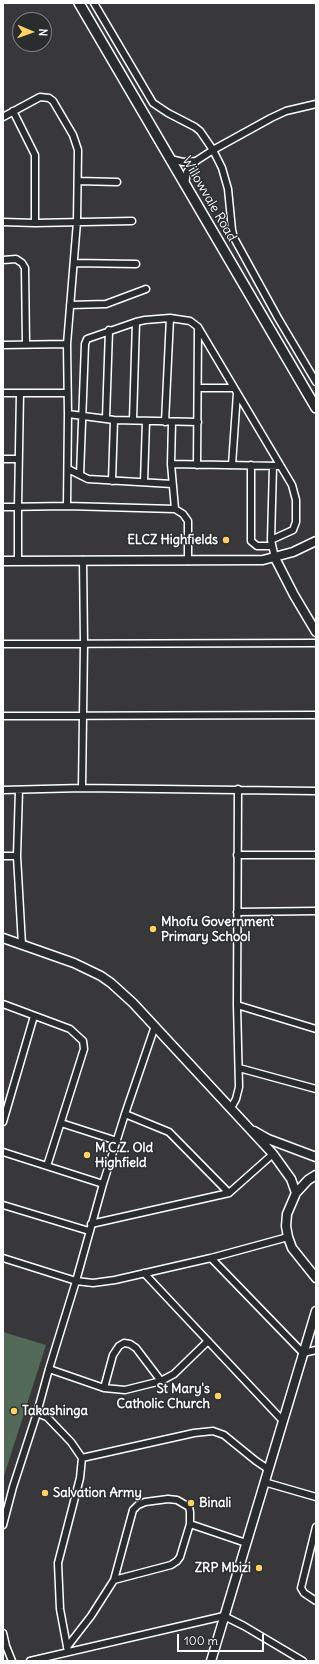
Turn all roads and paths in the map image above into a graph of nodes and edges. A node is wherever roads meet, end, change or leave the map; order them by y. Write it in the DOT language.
graph roads {
  1 [pos="79,3"];
  2 [pos="94,3"];
  3 [pos="316,104"];
  4 [pos="13,111"];
  5 [pos="3,117"];
  6 [pos="213,150"];
  7 [pos="170,159"];
  8 [pos="196,161"];
  9 [pos="78,181"];
  10 [pos="117,182"];
  11 [pos="185,184"];
  12 [pos="132,220"];
  13 [pos="3,222"];
  14 [pos="77,222"];
  15 [pos="35,223"];
  16 [pos="3,260"];
  17 [pos="74,263"];
  18 [pos="136,264"];
  19 [pos="146,289"];
  20 [pos="70,305"];
  21 [pos="170,318"];
  22 [pos="136,322"];
  23 [pos="198,327"];
  24 [pos="109,330"];
  25 [pos="3,344"];
  26 [pos="26,344"];
  27 [pos="67,344"];
  28 [pos="316,382"];
  29 [pos="198,388"];
  30 [pos="236,391"];
  31 [pos="3,393"];
  32 [pos="20,393"];
  33 [pos="68,393"];
  34 [pos="316,408"];
  35 [pos="68,414"];
  36 [pos="82,416"];
  37 [pos="106,418"];
  38 [pos="114,420"];
  39 [pos="133,420"];
  40 [pos="146,421"];
  41 [pos="165,422"];
  42 [pos="172,422"];
  43 [pos="198,422"];
  44 [pos="3,459"];
  45 [pos="18,459"];
  46 [pos="171,464"];
  47 [pos="198,465"];
  48 [pos="232,465"];
  49 [pos="251,466"];
  50 [pos="276,466"];
  51 [pos="68,469"];
  52 [pos="80,475"];
  53 [pos="112,481"];
  54 [pos="144,482"];
  55 [pos="172,484"];
  56 [pos="67,506"];
  57 [pos="3,507"];
  58 [pos="18,507"];
  59 [pos="175,509"];
  60 [pos="316,541"];
  61 [pos="272,543"];
  62 [pos="275,558"];
  63 [pos="83,560"];
  64 [pos="3,561"];
  65 [pos="18,561"];
  66 [pos="188,561"];
  67 [pos="316,632"];
  68 [pos="316,643"];
  69 [pos="3,644"];
  70 [pos="84,644"];
  71 [pos="316,715"];
  72 [pos="3,716"];
  73 [pos="83,716"];
  74 [pos="82,788"];
  75 [pos="238,789"];
  76 [pos="3,790"];
  77 [pos="19,790"];
  78 [pos="316,791"];
  79 [pos="237,855"];
  80 [pos="316,855"];
  81 [pos="3,856"];
  82 [pos="17,856"];
  83 [pos="316,911"];
  84 [pos="238,912"];
  85 [pos="3,938"];
  86 [pos="22,945"];
  87 [pos="3,1004"];
  88 [pos="236,1005"];
  89 [pos="34,1016"];
  90 [pos="155,1026"];
  91 [pos="316,1029"];
  92 [pos="239,1068"];
  93 [pos="316,1089"];
  94 [pos="231,1108"];
  95 [pos="125,1114"];
  96 [pos="3,1122"];
  97 [pos="61,1123"];
  98 [pos="250,1128"];
  99 [pos="117,1140"];
  100 [pos="3,1152"];
  101 [pos="273,1154"];
  102 [pos="316,1157"];
  103 [pos="47,1166"];
  104 [pos="316,1175"];
  105 [pos="103,1184"];
  106 [pos="230,1193"];
  107 [pos="296,1193"];
  108 [pos="3,1205"];
  109 [pos="91,1224"];
  110 [pos="89,1231"];
  111 [pos="288,1238"];
  112 [pos="3,1258"];
  113 [pos="210,1258"];
  114 [pos="144,1273"];
  115 [pos="316,1278"];
  116 [pos="76,1281"];
  117 [pos="316,1287"];
  118 [pos="316,1310"];
  119 [pos="208,1341"];
  120 [pos="316,1350"];
  121 [pos="303,1352"];
  122 [pos="49,1369"];
  123 [pos="161,1381"];
  124 [pos="104,1388"];
  125 [pos="37,1413"];
  126 [pos="283,1421"];
  127 [pos="82,1458"];
  128 [pos="268,1469"];
  129 [pos="264,1482"];
  130 [pos="316,1497"];
  131 [pos="190,1524"];
  132 [pos="3,1525"];
  133 [pos="316,1527"];
  134 [pos="246,1543"];
  135 [pos="114,1580"];
  136 [pos="316,1601"];
  137 [pos="224,1616"];
  138 [pos="3,1632"];
  139 [pos="68,1649"];
  140 [pos="12,1661"];
  141 [pos="30,1661"];
  142 [pos="211,1661"];
  143 [pos="303,1661"];
  1 -- 7 [label="main road, Willowvale Road"];
  2 -- 6 [label="street"];
  3 -- 6 [label="street"];
  4 -- 5 [label="street"];
  4 -- 9 [label="street"];
  4 -- 15 [label="street"];
  6 -- 8 [label="street"];
  6 -- 28 [label="street"];
  7 -- 8 [label="street"];
  7 -- 11 [label="main road, Willowvale Road"];
  8 -- 11 [label="street"];
  9 -- 10 [label="street"];
  9 -- 14 [label="street"];
  11 -- 34 [label="main road, Willowvale Road"];
  12 -- 14 [label="street"];
  13 -- 15 [label="street"];
  14 -- 15 [label="street"];
  14 -- 17 [label="street"];
  16 -- 26 [label="street"];
  17 -- 18 [label="street"];
  17 -- 20 [label="street"];
  19 -- 20 [label="street"];
  20 -- 27 [label="street"];
  21 -- 22 [label="street"];
  21 -- 23 [label="street"];
  21 -- 41 [label="street"];
  22 -- 24 [label="street"];
  22 -- 39 [label="street"];
  23 -- 29 [label="street"];
  23 -- 30 [label="street"];
  24 -- 36 [label="street"];
  24 -- 37 [label="street"];
  25 -- 26 [label="street"];
  26 -- 27 [label="street"];
  27 -- 33 [label="street"];
  29 -- 30 [label="street"];
  29 -- 43 [label="street"];
  30 -- 48 [label="street"];
  30 -- 50 [label="street"];
  31 -- 32 [label="street"];
  32 -- 33 [label="street"];
  32 -- 45 [label="street"];
  33 -- 35 [label="street"];
  35 -- 36 [label="street"];
  35 -- 51 [label="street"];
  36 -- 37 [label="street"];
  36 -- 52 [label="street"];
  37 -- 38 [label="street"];
  38 -- 39 [label="street"];
  38 -- 53 [label="street"];
  39 -- 40 [label="street"];
  40 -- 41 [label="street"];
  40 -- 54 [label="street"];
  41 -- 42 [label="street"];
  42 -- 43 [label="street"];
  42 -- 46 [label="street"];
  43 -- 47 [label="street"];
  44 -- 45 [label="street"];
  45 -- 58 [label="street"];
  46 -- 47 [label="street"];
  46 -- 55 [label="street"];
  47 -- 48 [label="street"];
  48 -- 49 [label="street"];
  49 -- 50 [label="street"];
  49 -- 61 [label="street"];
  50 -- 61 [label="street"];
  50 -- 61 [label="street"];
  51 -- 52 [label="street"];
  51 -- 56 [label="street"];
  52 -- 53 [label="street"];
  53 -- 54 [label="street"];
  54 -- 55 [label="street"];
  55 -- 59 [label="street"];
  56 -- 58 [label="street"];
  56 -- 59 [label="street"];
  57 -- 58 [label="street"];
  58 -- 65 [label="street"];
  59 -- 66 [label="street"];
  60 -- 62 [label="street"];
  61 -- 62 [label="street"];
  62 -- 66 [label="street"];
  62 -- 67 [label="street"];
  63 -- 65 [label="street"];
  63 -- 66 [label="street"];
  63 -- 70 [label="street"];
  64 -- 65 [label="street"];
  68 -- 70 [label="street"];
  69 -- 70 [label="street"];
  70 -- 73 [label="street"];
  71 -- 73 [label="street"];
  72 -- 73 [label="street"];
  73 -- 74 [label="street"];
  74 -- 75 [label="street"];
  74 -- 77 [label="street"];
  75 -- 78 [label="street"];
  75 -- 79 [label="street"];
  76 -- 77 [label="street"];
  77 -- 82 [label="street"];
  79 -- 80 [label="street"];
  79 -- 84 [label="street"];
  81 -- 82 [label="street"];
  82 -- 86 [label="street"];
  83 -- 84 [label="street"];
  84 -- 88 [label="street"];
  85 -- 86 [label="street"];
  86 -- 90 [label="street"];
  87 -- 89 [label="street"];
  88 -- 91 [label="street"];
  88 -- 92 [label="street"];
  89 -- 96 [label="street"];
  89 -- 97 [label="street"];
  90 -- 94 [label="street"];
  90 -- 95 [label="street"];
  92 -- 93 [label="street"];
  92 -- 94 [label="street"];
  94 -- 98 [label="street"];
  95 -- 99 [label="street"];
  95 -- 106 [label="street"];
  97 -- 99 [label="street"];
  97 -- 103 [label="street"];
  98 -- 101 [label="street"];
  98 -- 102 [label="street"];
  99 -- 105 [label="street"];
  100 -- 103 [label="street"];
  101 -- 106 [label="street"];
  101 -- 107 [label="street"];
  103 -- 105 [label="street"];
  104 -- 107 [label="street"];
  105 -- 109 [label="street"];
  106 -- 109 [label="street"];
  107 -- 111 [label="street"];
  108 -- 110 [label="street"];
  109 -- 110 [label="street"];
  110 -- 116 [label="street"];
  111 -- 113 [label="street"];
  111 -- 115 [label="street"];
  112 -- 116 [label="street"];
  113 -- 114 [label="street"];
  113 -- 121 [label="street"];
  114 -- 116 [label="street"];
  114 -- 119 [label="street"];
  115 -- 117 [label="street"];
  116 -- 122 [label="street"];
  118 -- 121 [label="street"];
  119 -- 123 [label="street"];
  119 -- 126 [label="street"];
  120 -- 121 [label="street"];
  121 -- 126 [label="street"];
  122 -- 124 [label="street"];
  122 -- 125 [label="street"];
  123 -- 124 [label="street"];
  123 -- 124 [label="street"];
  125 -- 127 [label="street"];
  125 -- 132 [label="street"];
  126 -- 128 [label="street"];
  127 -- 128 [label="street"];
  127 -- 139 [label="street"];
  128 -- 129 [label="street"];
  129 -- 130 [label="street"];
  129 -- 134 [label="street"];
  131 -- 134 [label="street"];
  131 -- 135 [label="street"];
  131 -- 135 [label="street"];
  133 -- 136 [label="street"];
  134 -- 137 [label="street"];
  135 -- 139 [label="street"];
  137 -- 139 [label="street"];
  137 -- 142 [label="street"];
  137 -- 143 [label="street"];
  138 -- 140 [label="street"];
  139 -- 141 [label="street"];
}
